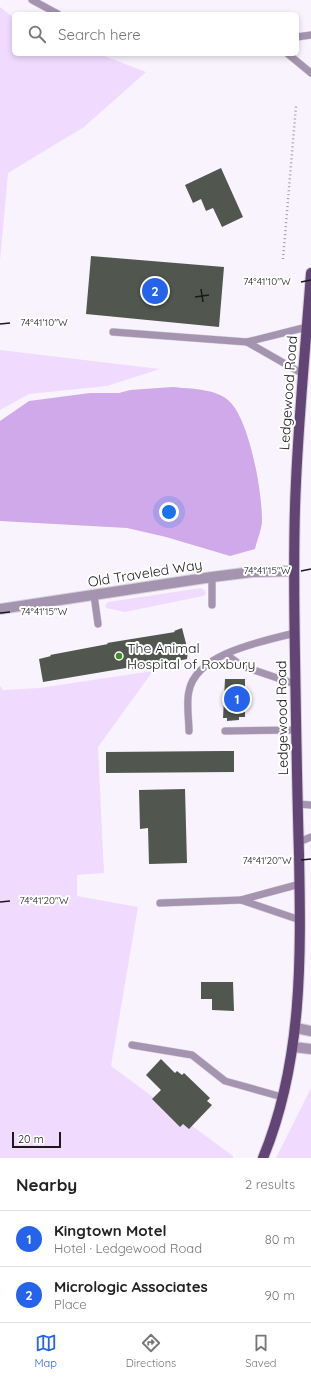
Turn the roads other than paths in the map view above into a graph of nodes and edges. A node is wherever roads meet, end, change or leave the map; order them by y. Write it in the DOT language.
graph roads {
  1 [pos="32,0"];
  2 [pos="54,12"];
  3 [pos="311,35"];
  4 [pos="299,37"];
  5 [pos="290,56"];
  6 [pos="311,73"];
  7 [pos="311,273"];
  8 [pos="307,327"];
  9 [pos="113,332"];
  10 [pos="248,342"];
  11 [pos="303,374"];
  12 [pos="306,385"];
  13 [pos="294,571"];
  14 [pos="212,577"];
  15 [pos="94,595"];
  16 [pos="212,605"];
  17 [pos="0,608"];
  18 [pos="98,624"];
  19 [pos="295,633"];
  20 [pos="227,655"];
  21 [pos="296,684"];
  22 [pos="296,730"];
  23 [pos="189,731"];
  24 [pos="225,731"];
  25 [pos="298,804"];
  26 [pos="311,805"];
  27 [pos="311,837"];
  28 [pos="299,842"];
  29 [pos="300,884"];
  30 [pos="241,900"];
  31 [pos="160,903"];
  32 [pos="300,920"];
  33 [pos="296,1028"];
  34 [pos="311,1031"];
  35 [pos="132,1045"];
  36 [pos="294,1047"];
  37 [pos="311,1049"];
  38 [pos="282,1097"];
  39 [pos="263,1158"];
  1 -- 2 [label="lane"];
  3 -- 4 [label="lane"];
  5 -- 6 [label="lane"];
  7 -- 8 [label="main road, Ledgewood Road"];
  8 -- 10 [label="lane"];
  8 -- 11 [label="main road, Ledgewood Road"];
  9 -- 10 [label="lane"];
  10 -- 11 [label="lane"];
  11 -- 12 [label="main road, Ledgewood Road"];
  12 -- 13 [label="main road, Ledgewood Road"];
  13 -- 14 [label="street, Old Traveled Way"];
  13 -- 19 [label="main road, Ledgewood Road"];
  14 -- 15 [label="street, Old Traveled Way"];
  14 -- 16 [label="lane"];
  15 -- 17 [label="street, Old Traveled Way"];
  15 -- 18 [label="lane"];
  19 -- 20 [label="lane"];
  19 -- 21 [label="main road, Ledgewood Road"];
  20 -- 21 [label="lane"];
  20 -- 23 [label="lane"];
  21 -- 22 [label="main road, Ledgewood Road"];
  22 -- 24 [label="lane"];
  22 -- 25 [label="main road, Ledgewood Road"];
  25 -- 26 [label="lane"];
  25 -- 28 [label="main road, Ledgewood Road"];
  27 -- 28 [label="lane"];
  28 -- 29 [label="main road, Ledgewood Road"];
  29 -- 30 [label="lane"];
  29 -- 32 [label="main road, Ledgewood Road"];
  30 -- 31 [label="lane"];
  30 -- 32 [label="lane"];
  32 -- 33 [label="main road, Ledgewood Road"];
  33 -- 34 [label="street"];
  33 -- 36 [label="main road, Ledgewood Road"];
  35 -- 38 [label="lane"];
  36 -- 37 [label="street"];
  36 -- 38 [label="main road, Ledgewood Road"];
  38 -- 39 [label="main road, Ledgewood Road"];
}
